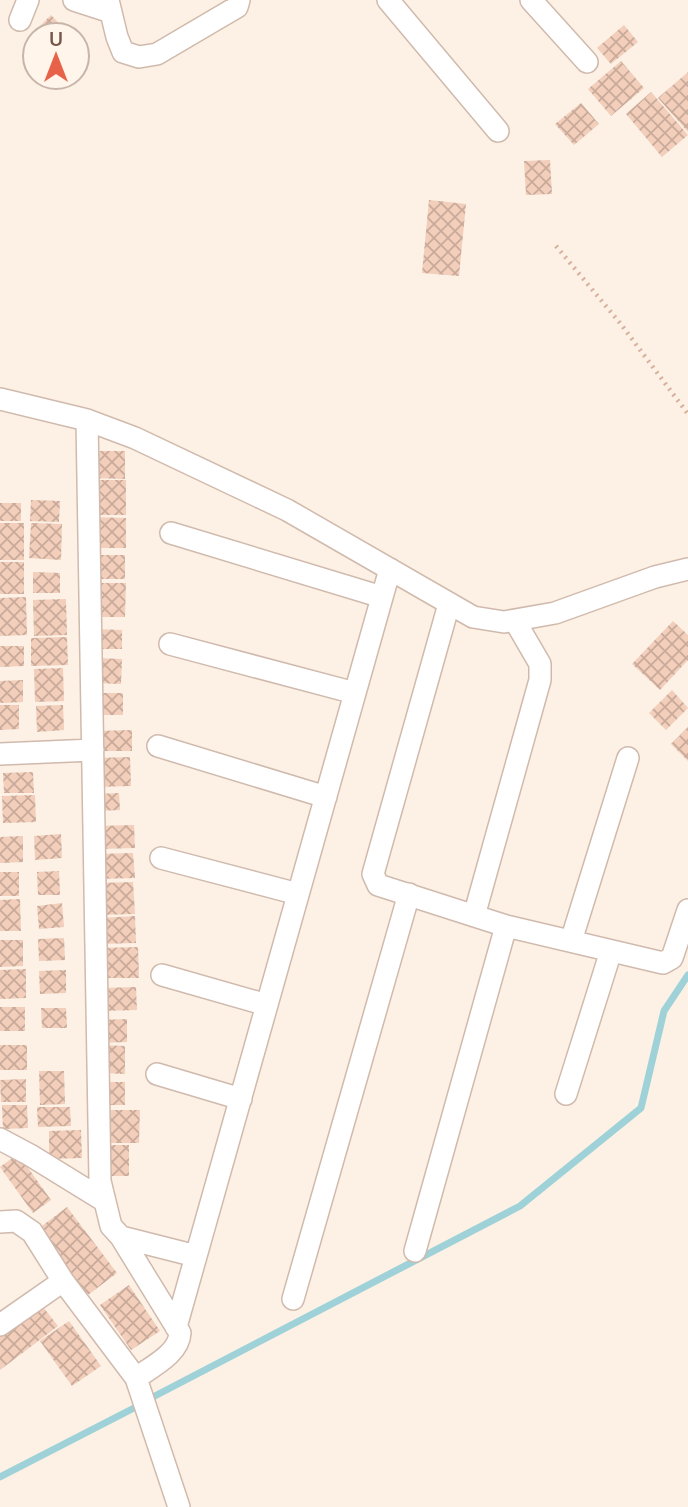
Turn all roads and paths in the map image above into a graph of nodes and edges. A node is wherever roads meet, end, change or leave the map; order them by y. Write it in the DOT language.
graph roads {
  1 [pos="28,0"];
  2 [pos="74,0"];
  3 [pos="239,0"];
  4 [pos="388,0"];
  5 [pos="532,0"];
  6 [pos="110,6"];
  7 [pos="20,20"];
  8 [pos="587,62"];
  9 [pos="498,131"];
  10 [pos="556,246"];
  11 [pos="0,399"];
  12 [pos="688,414"];
  13 [pos="87,420"];
  14 [pos="171,533"];
  15 [pos="390,569"];
  16 [pos="688,569"];
  17 [pos="382,597"];
  18 [pos="449,604"];
  19 [pos="514,621"];
  20 [pos="170,645"];
  21 [pos="355,692"];
  22 [pos="158,746"];
  23 [pos="93,751"];
  24 [pos="0,754"];
  25 [pos="628,758"];
  26 [pos="326,797"];
  27 [pos="161,858"];
  28 [pos="298,894"];
  29 [pos="409,894"];
  30 [pos="688,911"];
  31 [pos="474,916"];
  32 [pos="506,926"];
  33 [pos="571,941"];
  34 [pos="611,951"];
  35 [pos="162,975"];
  36 [pos="267,1005"];
  37 [pos="158,1074"];
  38 [pos="566,1094"];
  39 [pos="241,1098"];
  40 [pos="0,1139"];
  41 [pos="103,1200"];
  42 [pos="0,1222"];
  43 [pos="121,1237"];
  44 [pos="415,1251"];
  45 [pos="196,1256"];
  46 [pos="62,1281"];
  47 [pos="293,1299"];
  48 [pos="0,1325"];
  49 [pos="177,1327"];
  50 [pos="136,1378"];
  51 [pos="179,1507"];
  1 -- 7 [label="street"];
  2 -- 6 [label="street"];
  3 -- 6 [label="street"];
  4 -- 9 [label="street"];
  5 -- 8 [label="street"];
  10 -- 12 [label="path"];
  11 -- 13 [label="street"];
  13 -- 15 [label="street"];
  13 -- 23 [label="street"];
  14 -- 17 [label="street"];
  15 -- 17 [label="street"];
  15 -- 18 [label="street"];
  16 -- 19 [label="street"];
  17 -- 21 [label="street"];
  18 -- 19 [label="street"];
  18 -- 29 [label="street"];
  19 -- 31 [label="street"];
  20 -- 21 [label="street"];
  21 -- 26 [label="street"];
  22 -- 26 [label="street"];
  23 -- 24 [label="street"];
  23 -- 41 [label="street"];
  25 -- 33 [label="street"];
  26 -- 28 [label="street"];
  27 -- 28 [label="street"];
  28 -- 36 [label="street"];
  29 -- 31 [label="street"];
  29 -- 47 [label="street"];
  30 -- 34 [label="street"];
  31 -- 32 [label="street"];
  32 -- 33 [label="street"];
  32 -- 44 [label="street"];
  33 -- 34 [label="street"];
  34 -- 38 [label="street"];
  35 -- 36 [label="street"];
  36 -- 39 [label="street"];
  37 -- 39 [label="street"];
  39 -- 45 [label="street"];
  40 -- 41 [label="street"];
  41 -- 43 [label="street"];
  42 -- 46 [label="street"];
  43 -- 45 [label="street"];
  43 -- 49 [label="street"];
  45 -- 49 [label="street"];
  46 -- 48 [label="street"];
  46 -- 50 [label="street"];
  49 -- 50 [label="street"];
  50 -- 51 [label="street"];
}
